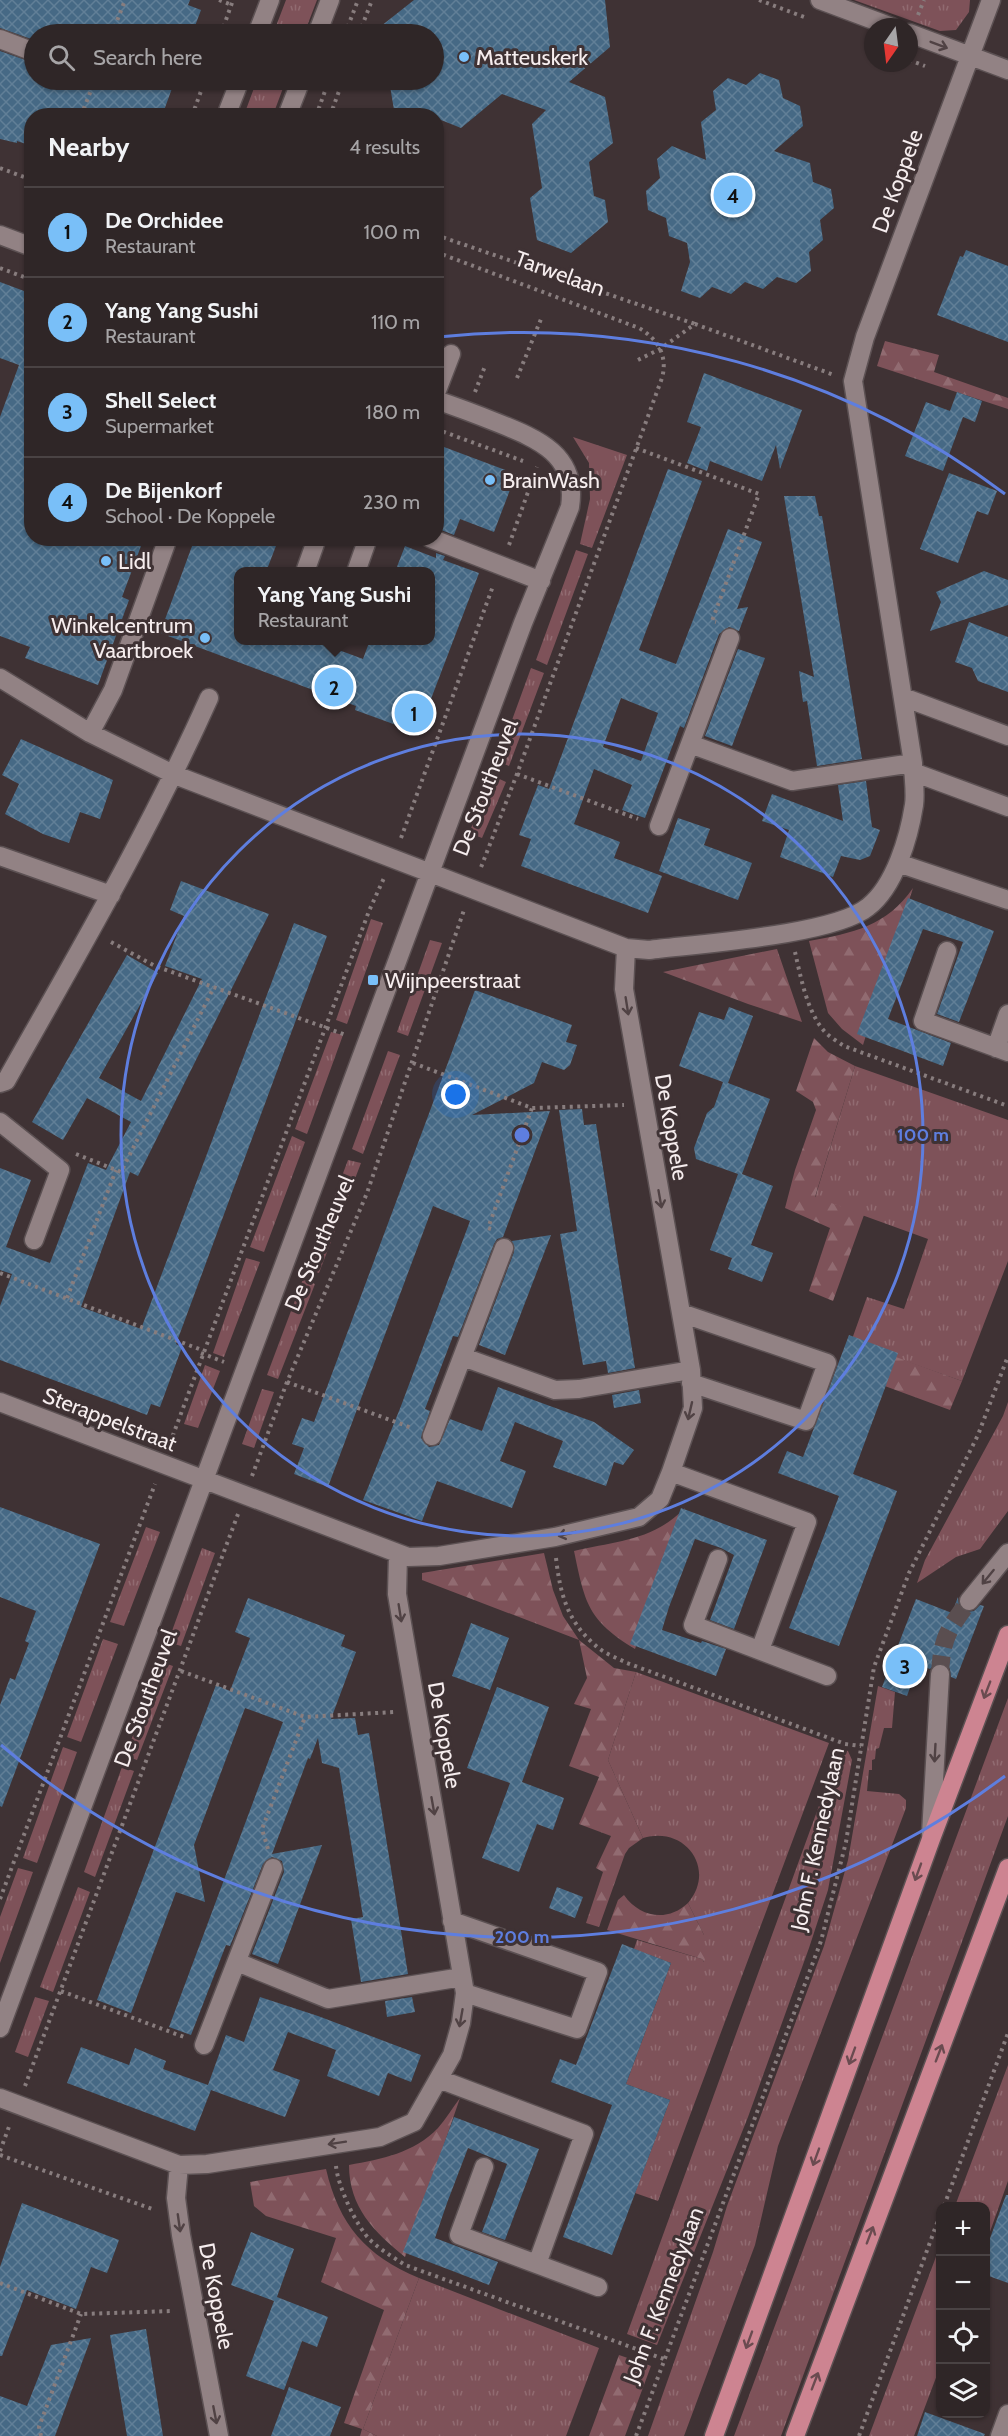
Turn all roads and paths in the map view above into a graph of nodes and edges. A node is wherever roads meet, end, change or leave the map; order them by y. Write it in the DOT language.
graph roads {
  1 [pos="125,0"];
  2 [pos="219,0"];
  3 [pos="270,0"];
  4 [pos="330,0"];
  5 [pos="358,0"];
  6 [pos="372,0"];
  7 [pos="820,0"];
  8 [pos="991,0"];
  9 [pos="233,2"];
  10 [pos="868,18"];
  11 [pos="116,24"];
  12 [pos="225,24"];
  13 [pos="261,24"];
  14 [pos="321,24"];
  15 [pos="349,24"];
  16 [pos="363,24"];
  17 [pos="918,36"];
  18 [pos="0,39"];
  19 [pos="24,48"];
  20 [pos="969,56"];
  21 [pos="1008,70"];
  22 [pos="91,90"];
  23 [pos="201,90"];
  24 [pos="236,90"];
  25 [pos="297,90"];
  26 [pos="325,90"];
  27 [pos="339,90"];
  28 [pos="84,108"];
  29 [pos="195,108"];
  30 [pos="229,108"];
  31 [pos="290,108"];
  32 [pos="319,108"];
  33 [pos="333,108"];
  34 [pos="0,168"];
  35 [pos="24,177"];
  36 [pos="0,235"];
  37 [pos="444,238"];
  38 [pos="24,244"];
  39 [pos="444,255"];
  40 [pos="0,268"];
  41 [pos="24,277"];
  42 [pos="541,319"];
  43 [pos="695,324"];
  44 [pos="660,349"];
  45 [pos="451,354"];
  46 [pos="638,360"];
  47 [pos="485,366"];
  48 [pos="444,372"];
  49 [pos="517,378"];
  50 [pos="853,381"];
  51 [pos="472,402"];
  52 [pos="444,403"];
  53 [pos="444,432"];
  54 [pos="636,448"];
  55 [pos="444,544"];
  56 [pos="165,546"];
  57 [pos="314,546"];
  58 [pos="365,546"];
  59 [pos="501,566"];
  60 [pos="307,567"];
  61 [pos="358,567"];
  62 [pos="541,581"];
  63 [pos="730,638"];
  64 [pos="0,678"];
  65 [pos="903,697"];
  66 [pos="209,698"];
  67 [pos="90,733"];
  68 [pos="1008,735"];
  69 [pos="690,744"];
  70 [pos="913,768"];
  71 [pos="517,774"];
  72 [pos="175,775"];
  73 [pos="1008,807"];
  74 [pos="659,826"];
  75 [pos="0,856"];
  76 [pos="393,858"];
  77 [pos="898,863"];
  78 [pos="431,872"];
  79 [pos="472,888"];
  80 [pos="111,895"];
  81 [pos="1008,900"];
  82 [pos="91,931"];
  83 [pos="790,932"];
  84 [pos="626,948"];
  85 [pos="947,951"];
  86 [pos="214,987"];
  87 [pos="1008,1014"];
  88 [pos="327,1029"];
  89 [pos="366,1042"];
  90 [pos="1002,1050"];
  91 [pos="413,1064"];
  92 [pos="0,1083"];
  93 [pos="643,1104"];
  94 [pos="1008,1106"];
  95 [pos="532,1108"];
  96 [pos="0,1122"];
  97 [pos="116,1169"];
  98 [pos="60,1170"];
  99 [pos="34,1240"];
  100 [pos="504,1248"];
  101 [pos="0,1273"];
  102 [pos="67,1298"];
  103 [pos="681,1312"];
  104 [pos="204,1355"];
  105 [pos="1008,1356"];
  106 [pos="463,1357"];
  107 [pos="244,1370"];
  108 [pos="691,1376"];
  109 [pos="287,1382"];
  110 [pos="0,1402"];
  111 [pos="432,1436"];
  112 [pos="162,1464"];
  113 [pos="672,1472"];
  114 [pos="203,1480"];
  115 [pos="245,1496"];
  116 [pos="555,1537"];
  117 [pos="1008,1553"];
  118 [pos="398,1555"];
  119 [pos="718,1559"];
  120 [pos="969,1601"];
  121 [pos="1008,1635"];
  122 [pos="760,1650"];
  123 [pos="181,1671"];
  124 [pos="940,1674"];
  125 [pos="826,1676"];
  126 [pos="417,1711"];
  127 [pos="305,1718"];
  128 [pos="861,1746"];
  129 [pos="931,1839"];
  130 [pos="273,1868"];
  131 [pos="1008,1868"];
  132 [pos="0,1899"];
  133 [pos="452,1922"];
  134 [pos="237,1962"];
  135 [pos="464,1985"];
  136 [pos="61,1991"];
  137 [pos="0,2028"];
  138 [pos="1008,2033"];
  139 [pos="204,2045"];
  140 [pos="439,2079"];
  141 [pos="0,2098"];
  142 [pos="18,2104"];
  143 [pos="334,2144"];
  144 [pos="0,2153"];
  145 [pos="179,2165"];
  146 [pos="484,2167"];
  147 [pos="945,2202"];
  148 [pos="178,2218"];
  149 [pos="936,2226"];
  150 [pos="537,2264"];
  151 [pos="0,2283"];
  152 [pos="598,2287"];
  153 [pos="195,2310"];
  154 [pos="81,2314"];
  155 [pos="664,2360"];
  156 [pos="1008,2414"];
  157 [pos="41,2436"];
  158 [pos="219,2436"];
  159 [pos="636,2436"];
  160 [pos="714,2436"];
  161 [pos="795,2436"];
  162 [pos="859,2436"];
  163 [pos="1000,2436"];
  1 -- 11 [label="path"];
  2 -- 9 [label="path"];
  3 -- 13 [label="street"];
  4 -- 14 [label="street"];
  5 -- 15 [label="path"];
  6 -- 16 [label="path"];
  7 -- 10 [label="street"];
  8 -- 20 [label="street, De Koppele"];
  9 -- 12 [label="path"];
  17 -- 20 [label="street, one-way"];
  18 -- 19 [label="street"];
  20 -- 21 [label="street"];
  20 -- 50 [label="street, De Koppele"];
  22 -- 28 [label="path"];
  23 -- 29 [label="path"];
  24 -- 30 [label="street"];
  25 -- 31 [label="street"];
  26 -- 32 [label="path"];
  27 -- 33 [label="path"];
  34 -- 35 [label="path"];
  36 -- 38 [label="street"];
  37 -- 43 [label="path"];
  39 -- 44 [label="path, Tarwelaan"];
  40 -- 41 [label="path"];
  42 -- 49 [label="path"];
  43 -- 44 [label="path"];
  43 -- 50 [label="path"];
  44 -- 46 [label="path"];
  44 -- 54 [label="path, De Stoutheuvel"];
  45 -- 48 [label="street"];
  47 -- 51 [label="path"];
  50 -- 65 [label="street, De Koppele"];
  52 -- 62 [label="street, De Stoutheuvel"];
  53 -- 59 [label="path"];
  54 -- 63 [label="path"];
  54 -- 71 [label="path, De Stoutheuvel"];
  55 -- 59 [label="street"];
  56 -- 67 [label="street"];
  57 -- 60 [label="street"];
  58 -- 61 [label="street"];
  59 -- 62 [label="street"];
  59 -- 76 [label="path"];
  62 -- 78 [label="street, De Stoutheuvel"];
  63 -- 69 [label="street"];
  64 -- 67 [label="street"];
  65 -- 68 [label="street"];
  65 -- 70 [label="street, De Koppele"];
  66 -- 72 [label="street"];
  67 -- 72 [label="street"];
  69 -- 70 [label="street"];
  69 -- 74 [label="street"];
  70 -- 73 [label="street"];
  70 -- 77 [label="street, De Koppele"];
  71 -- 74 [label="path"];
  71 -- 79 [label="path, De Stoutheuvel"];
  72 -- 76 [label="street"];
  72 -- 80 [label="street"];
  75 -- 80 [label="street"];
  76 -- 78 [label="street"];
  76 -- 88 [label="path"];
  77 -- 81 [label="street"];
  77 -- 83 [label="street, De Koppele"];
  78 -- 79 [label="street, De Koppele"];
  78 -- 89 [label="street, De Stoutheuvel"];
  79 -- 84 [label="street, De Koppele"];
  79 -- 91 [label="path, De Stoutheuvel"];
  80 -- 82 [label="street"];
  82 -- 86 [label="path"];
  82 -- 92 [label="street"];
  83 -- 84 [label="street, De Koppele"];
  83 -- 94 [label="path"];
  84 -- 93 [label="street, De Koppele, one-way"];
  85 -- 90 [label="street"];
  86 -- 88 [label="path"];
  86 -- 97 [label="path"];
  87 -- 90 [label="street"];
  88 -- 89 [label="path"];
  88 -- 104 [label="path"];
  89 -- 107 [label="street, De Stoutheuvel"];
  91 -- 95 [label="path"];
  91 -- 109 [label="path, De Stoutheuvel"];
  93 -- 95 [label="path"];
  93 -- 103 [label="street, De Koppele, one-way"];
  95 -- 100 [label="path"];
  96 -- 98 [label="street"];
  97 -- 98 [label="path"];
  97 -- 102 [label="path"];
  98 -- 99 [label="street"];
  100 -- 106 [label="street"];
  101 -- 102 [label="path"];
  102 -- 104 [label="path"];
  103 -- 108 [label="street, De Koppele"];
  103 -- 108 [label="street"];
  104 -- 107 [label="path"];
  104 -- 112 [label="path"];
  105 -- 128 [label="path, John F. Kennedylaan"];
  106 -- 108 [label="street"];
  106 -- 111 [label="street"];
  107 -- 114 [label="street, De Stoutheuvel"];
  108 -- 113 [label="street, De Koppele, one-way"];
  109 -- 111 [label="path"];
  109 -- 115 [label="path, De Stoutheuvel"];
  110 -- 112 [label="street, Sterappelstraat"];
  112 -- 114 [label="street, Sterappelstraat"];
  112 -- 132 [label="path"];
  113 -- 116 [label="street, De Koppele, one-way"];
  113 -- 122 [label="street"];
  114 -- 115 [label="street, De Koppele"];
  114 -- 137 [label="street, De Stoutheuvel"];
  115 -- 118 [label="street, De Koppele"];
  115 -- 123 [label="path, De Stoutheuvel"];
  116 -- 118 [label="street, De Koppele"];
  116 -- 128 [label="path"];
  117 -- 120 [label="street, one-way"];
  118 -- 126 [label="street, De Koppele, one-way"];
  119 -- 122 [label="street"];
  121 -- 129 [label="main road, one-way"];
  122 -- 125 [label="street"];
  123 -- 127 [label="path"];
  123 -- 136 [label="path, De Stoutheuvel"];
  124 -- 129 [label="street, one-way"];
  126 -- 127 [label="path"];
  126 -- 133 [label="street, De Koppele, one-way"];
  127 -- 130 [label="path"];
  128 -- 155 [label="path, John F. Kennedylaan"];
  129 -- 160 [label="main road, one-way"];
  130 -- 134 [label="street"];
  161 -- 131 [label="main road, one-way"];
  133 -- 135 [label="street, De Koppele"];
  133 -- 135 [label="street"];
  134 -- 135 [label="street"];
  134 -- 139 [label="street"];
  135 -- 140 [label="street, De Koppele, one-way"];
  136 -- 139 [label="path"];
  136 -- 142 [label="path, De Stoutheuvel"];
  138 -- 147 [label="path"];
  140 -- 143 [label="street, De Koppele, one-way"];
  140 -- 150 [label="street"];
  141 -- 142 [label="street, De Koppele"];
  142 -- 144 [label="path, De Stoutheuvel"];
  142 -- 145 [label="street, De Koppele"];
  143 -- 145 [label="street, De Koppele"];
  143 -- 155 [label="path"];
  144 -- 148 [label="path"];
  145 -- 148 [label="street, De Koppele"];
  146 -- 150 [label="street"];
  148 -- 153 [label="street, De Koppele, one-way"];
  149 -- 162 [label="path"];
  150 -- 152 [label="street"];
  151 -- 154 [label="path"];
  153 -- 154 [label="path"];
  153 -- 158 [label="street, De Koppele, one-way"];
  154 -- 157 [label="path"];
  155 -- 159 [label="path, John F. Kennedylaan"];
  156 -- 163 [label="street"];
}
